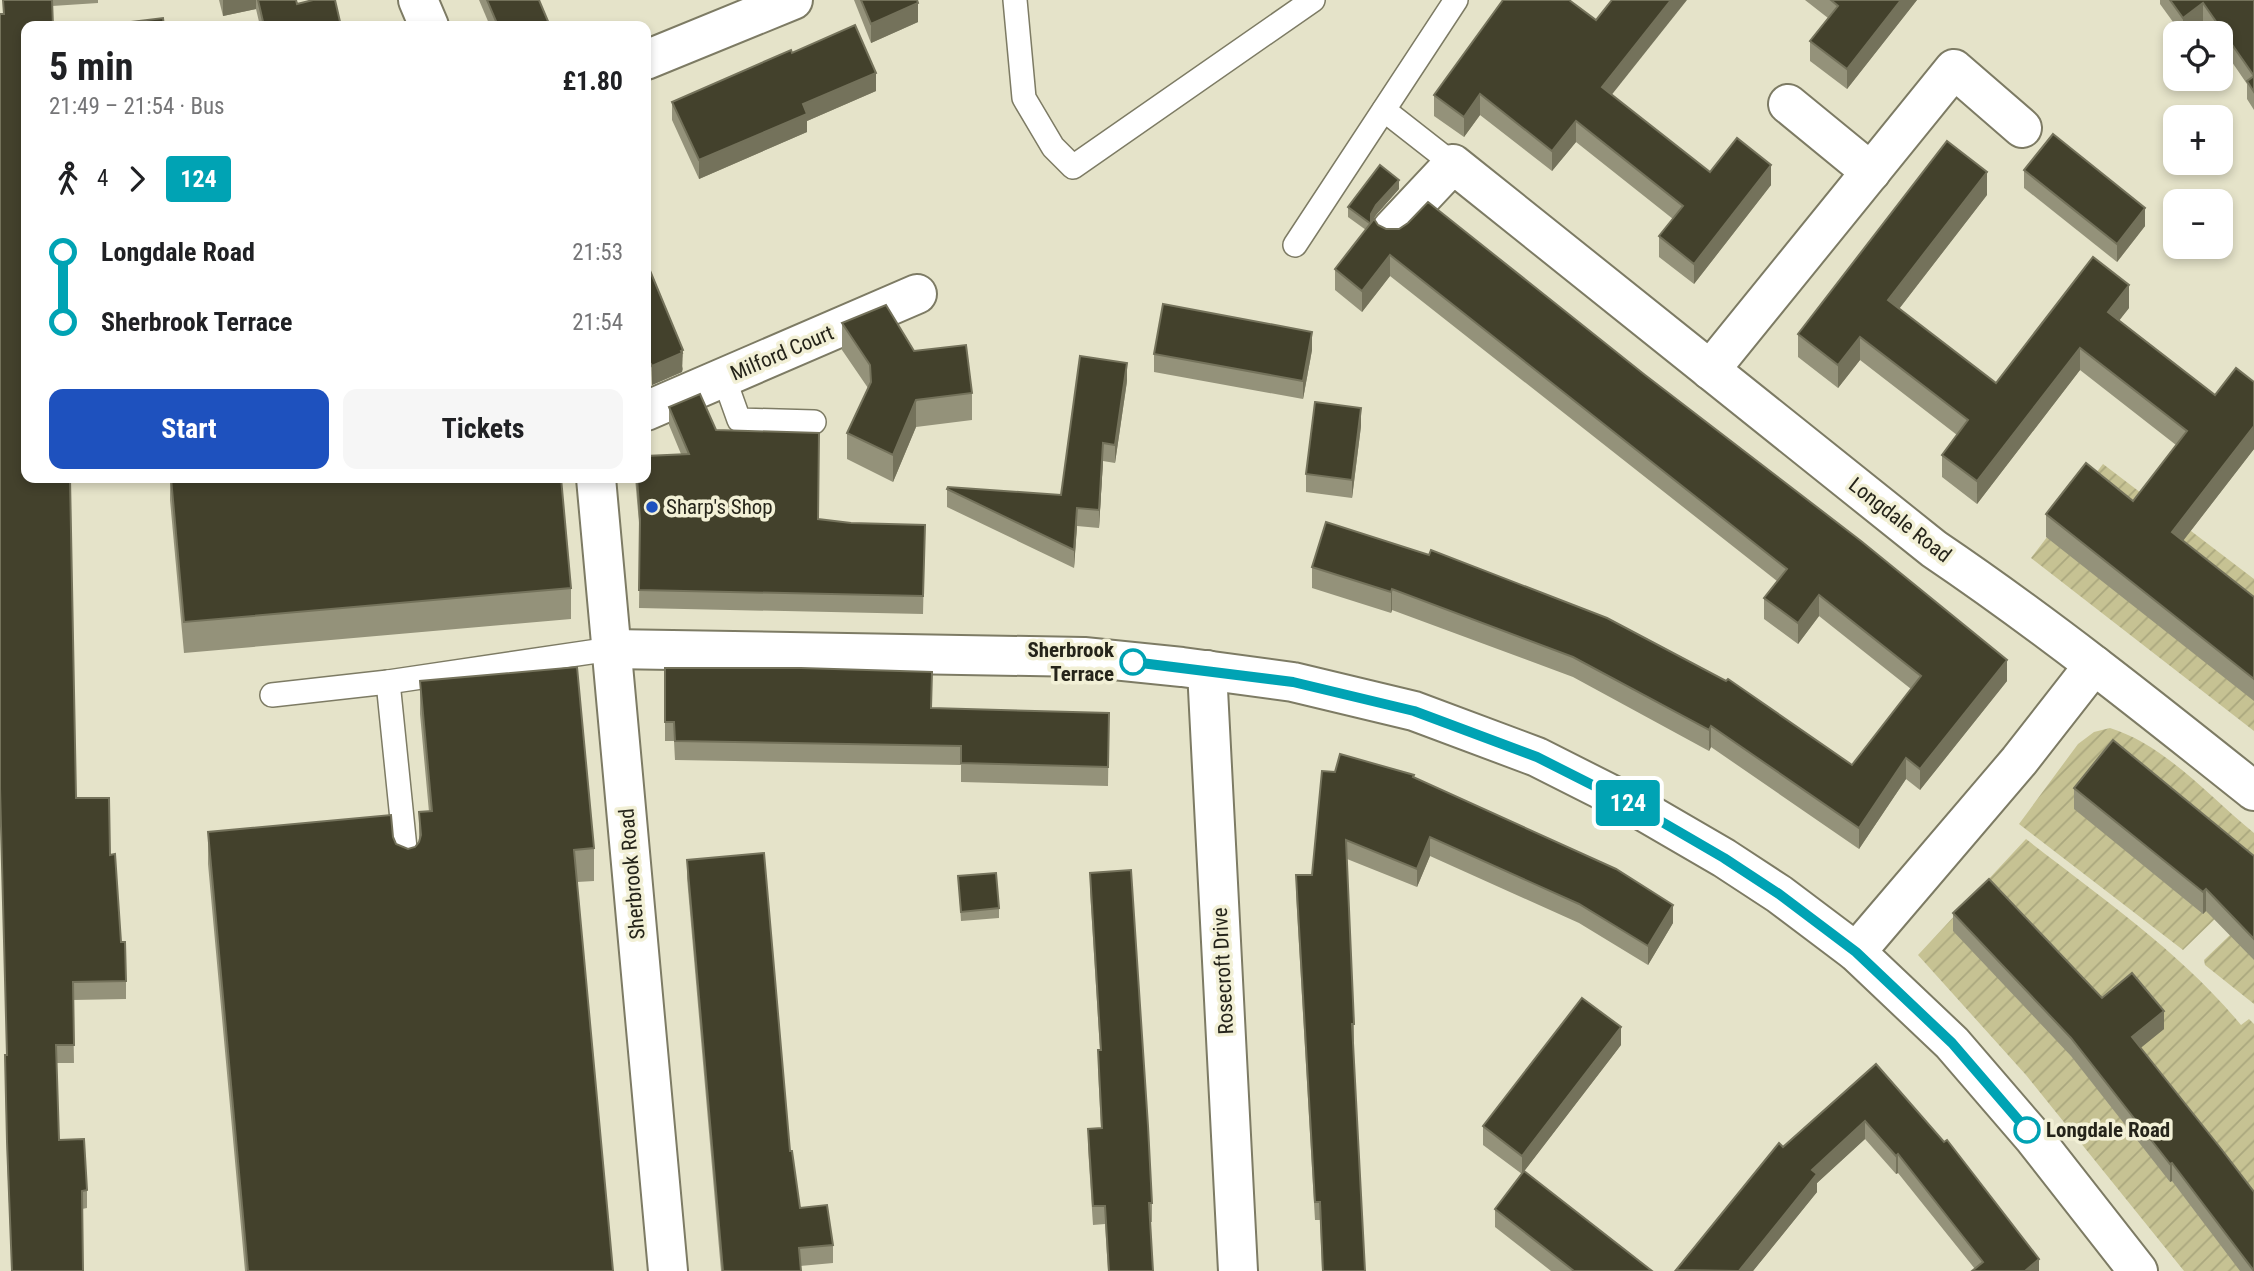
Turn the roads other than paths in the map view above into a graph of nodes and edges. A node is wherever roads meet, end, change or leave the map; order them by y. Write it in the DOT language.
graph roads {
  1 [pos="418,0"];
  2 [pos="793,0"];
  3 [pos="1015,0"];
  4 [pos="1312,0"];
  5 [pos="1456,0"];
  6 [pos="427,21"];
  7 [pos="651,58"];
  8 [pos="1788,104"];
  9 [pos="1384,110"];
  10 [pos="2022,128"];
  11 [pos="1453,164"];
  12 [pos="1871,172"];
  13 [pos="1392,229"];
  14 [pos="1295,245"];
  15 [pos="917,294"];
  16 [pos="1710,370"];
  17 [pos="724,378"];
  18 [pos="651,409"];
  19 [pos="814,422"];
  20 [pos="596,483"];
  21 [pos="611,649"];
  22 [pos="2094,665"];
  23 [pos="1207,670"];
  24 [pos="388,682"];
  25 [pos="272,695"];
  26 [pos="2254,791"];
  27 [pos="407,868"];
  28 [pos="1856,952"];
  29 [pos="668,1271"];
  30 [pos="1238,1271"];
  31 [pos="2138,1271"];
  1 -- 6 [label="street"];
  2 -- 7 [label="street"];
  3 -- 4 [label="lane"];
  5 -- 9 [label="lane"];
  8 -- 12 [label="street"];
  9 -- 11 [label="lane"];
  9 -- 14 [label="lane"];
  10 -- 12 [label="street"];
  11 -- 13 [label="street"];
  11 -- 16 [label="street, Longdale Road"];
  12 -- 16 [label="street"];
  15 -- 17 [label="street, Milford Court"];
  16 -- 22 [label="street, Longdale Road"];
  17 -- 18 [label="street, Milford Court"];
  17 -- 19 [label="lane"];
  20 -- 21 [label="street, Sherbrook Road"];
  21 -- 23 [label="street"];
  21 -- 24 [label="lane"];
  21 -- 29 [label="street, Sherbrook Road"];
  22 -- 26 [label="street, Longdale Road"];
  22 -- 28 [label="street"];
  23 -- 28 [label="street"];
  23 -- 30 [label="street, Rosecroft Drive"];
  24 -- 25 [label="lane"];
  24 -- 27 [label="lane"];
  28 -- 31 [label="street"];
}
